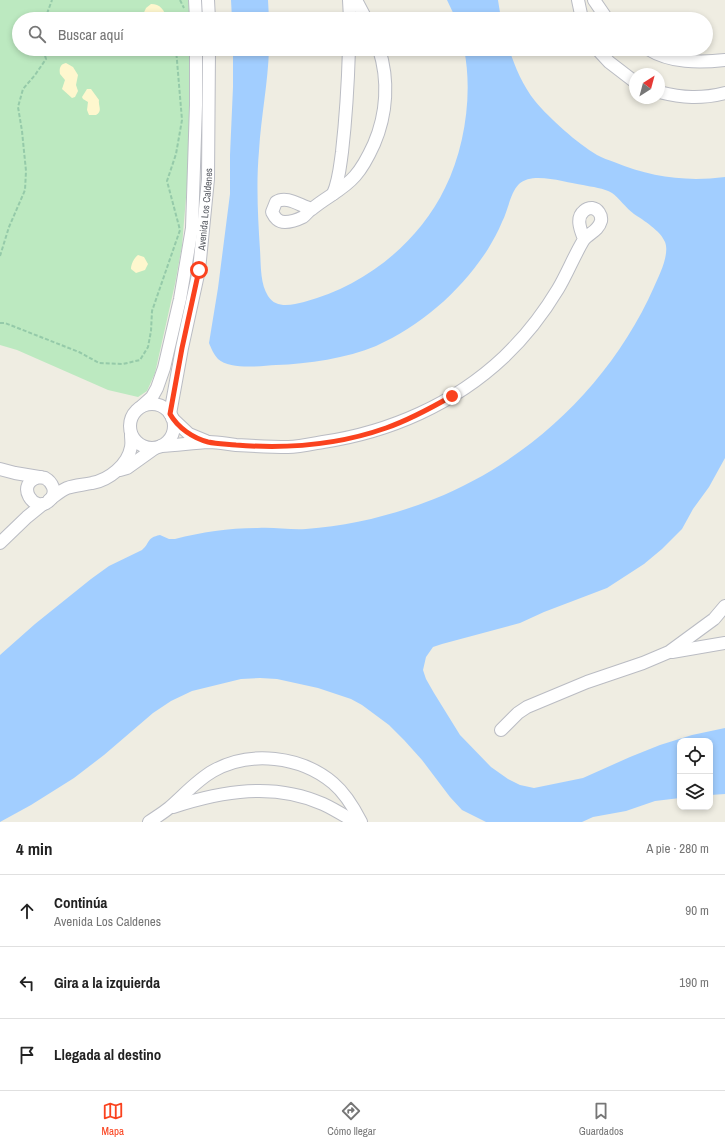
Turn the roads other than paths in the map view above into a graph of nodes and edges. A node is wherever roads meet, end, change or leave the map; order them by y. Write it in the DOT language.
graph roads {
  1 [pos="195,0"];
  2 [pos="208,0"];
  3 [pos="350,0"];
  4 [pos="356,0"];
  5 [pos="578,0"];
  6 [pos="594,0"];
  7 [pos="196,12"];
  8 [pos="209,12"];
  9 [pos="350,12"];
  10 [pos="362,12"];
  11 [pos="581,12"];
  12 [pos="602,12"];
  13 [pos="196,56"];
  14 [pos="209,56"];
  15 [pos="349,56"];
  16 [pos="381,56"];
  17 [pos="604,56"];
  18 [pos="665,56"];
  19 [pos="725,60"];
  20 [pos="629,78"];
  21 [pos="725,93"];
  22 [pos="665,94"];
  23 [pos="333,194"];
  24 [pos="312,209"];
  25 [pos="584,239"];
  26 [pos="142,406"];
  27 [pos="171,416"];
  28 [pos="132,435"];
  29 [pos="209,442"];
  30 [pos="158,447"];
  31 [pos="0,469"];
  32 [pos="115,472"];
  33 [pos="16,473"];
  34 [pos="43,478"];
  35 [pos="75,486"];
  36 [pos="29,497"];
  37 [pos="46,502"];
  38 [pos="27,517"];
  39 [pos="0,543"];
  40 [pos="725,606"];
  41 [pos="725,609"];
  42 [pos="725,618"];
  43 [pos="725,643"];
  44 [pos="669,652"];
  45 [pos="501,730"];
  46 [pos="205,776"];
  47 [pos="334,783"];
  48 [pos="216,794"];
  49 [pos="323,804"];
  50 [pos="168,809"];
  51 [pos="149,822"];
  52 [pos="355,822"];
  53 [pos="361,822"];
  1 -- 7 [label="street"];
  2 -- 8 [label="street"];
  3 -- 9 [label="street"];
  4 -- 10 [label="street"];
  5 -- 11 [label="street"];
  6 -- 12 [label="street"];
  13 -- 26 [label="street, Avenida Los Caldenes"];
  14 -- 27 [label="street, Avenida Los Caldenes"];
  15 -- 23 [label="street"];
  16 -- 23 [label="street"];
  17 -- 20 [label="street"];
  18 -- 19 [label="street"];
  21 -- 22 [label="street"];
  23 -- 24 [label="street"];
  25 -- 29 [label="street"];
  26 -- 27 [label="street"];
  26 -- 28 [label="street"];
  27 -- 29 [label="street"];
  27 -- 30 [label="street"];
  28 -- 30 [label="street"];
  28 -- 32 [label="street"];
  29 -- 30 [label="street"];
  30 -- 32 [label="street"];
  31 -- 33 [label="street"];
  32 -- 35 [label="street"];
  33 -- 34 [label="street"];
  33 -- 36 [label="street"];
  34 -- 35 [label="street"];
  34 -- 36 [label="street"];
  34 -- 37 [label="street"];
  35 -- 37 [label="street"];
  36 -- 37 [label="street"];
  36 -- 38 [label="street"];
  37 -- 38 [label="street"];
  38 -- 39 [label="street"];
  40 -- 44 [label="street"];
  41 -- 42 [label="street"];
  43 -- 44 [label="street"];
  44 -- 45 [label="street"];
  46 -- 47 [label="street"];
  46 -- 48 [label="street"];
  46 -- 50 [label="street"];
  47 -- 49 [label="street"];
  47 -- 53 [label="street"];
  48 -- 49 [label="street"];
  48 -- 50 [label="street"];
  49 -- 52 [label="street"];
  50 -- 51 [label="street"];
}
